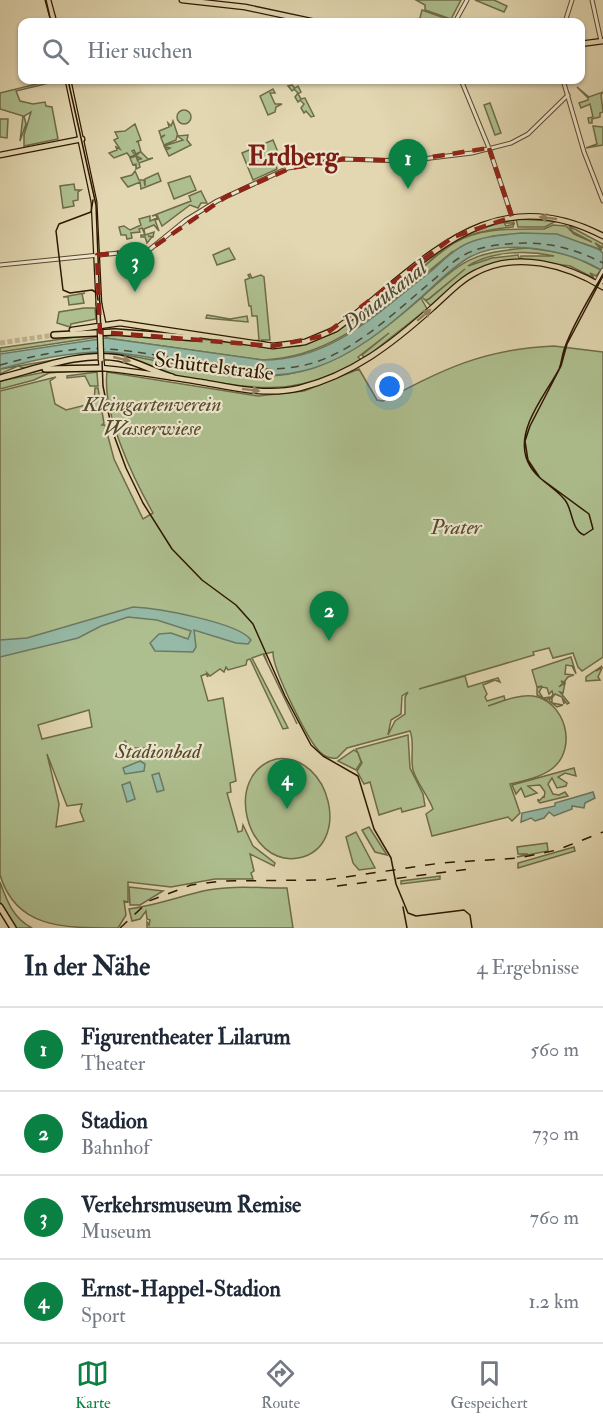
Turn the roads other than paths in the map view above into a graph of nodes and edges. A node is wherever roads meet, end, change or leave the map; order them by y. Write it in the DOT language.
graph roads {
  1 [pos="48,0"];
  2 [pos="182,0"];
  3 [pos="467,0"];
  4 [pos="572,0"];
  5 [pos="592,0"];
  6 [pos="53,18"];
  7 [pos="296,18"];
  8 [pos="457,18"];
  9 [pos="566,18"];
  10 [pos="602,41"];
  11 [pos="585,43"];
  12 [pos="69,84"];
  13 [pos="463,84"];
  14 [pos="564,84"];
  15 [pos="568,95"];
  16 [pos="82,139"];
  17 [pos="489,148"];
  18 [pos="0,155"];
  19 [pos="603,201"];
  20 [pos="512,217"];
  21 [pos="603,236"];
  22 [pos="97,255"];
  23 [pos="0,265"];
  24 [pos="602,272"];
  25 [pos="603,279"];
  26 [pos="600,285"];
  27 [pos="100,328"];
  28 [pos="72,330"];
  29 [pos="197,338"];
  30 [pos="234,341"];
  31 [pos="102,368"];
  32 [pos="38,369"];
  33 [pos="0,378"];
  34 [pos="172,378"];
  35 [pos="0,907"];
  36 [pos="14,928"];
  1 -- 6 [label="main road"];
  2 -- 7 [label="main road"];
  3 -- 8 [label="street"];
  4 -- 9 [label="street"];
  5 -- 10 [label="street"];
  10 -- 11 [label="main road"];
  12 -- 16 [label="main road"];
  13 -- 17 [label="street"];
  14 -- 15 [label="street"];
  15 -- 17 [label="street"];
  15 -- 19 [label="street"];
  16 -- 18 [label="main road"];
  16 -- 22 [label="main road"];
  17 -- 20 [label="street"];
  17 -- 22 [label="street"];
  21 -- 20 [label="main road, one-way"];
  20 -- 30 [label="main road"];
  22 -- 23 [label="street"];
  22 -- 27 [label="main road"];
  24 -- 26 [label="street"];
  25 -- 26 [label="street"];
  34 -- 26 [label="main road, Schüttelstraße, one-way"];
  27 -- 28 [label="main road"];
  27 -- 30 [label="main road"];
  27 -- 31 [label="main road, bridge"];
  28 -- 29 [label="highway"];
  29 -- 30 [label="main road"];
  31 -- 32 [label="highway"];
  31 -- 34 [label="main road, Schüttelstraße"];
  32 -- 33 [label="highway"];
  32 -- 34 [label="highway, one-way"];
  35 -- 36 [label="highway"];
}
